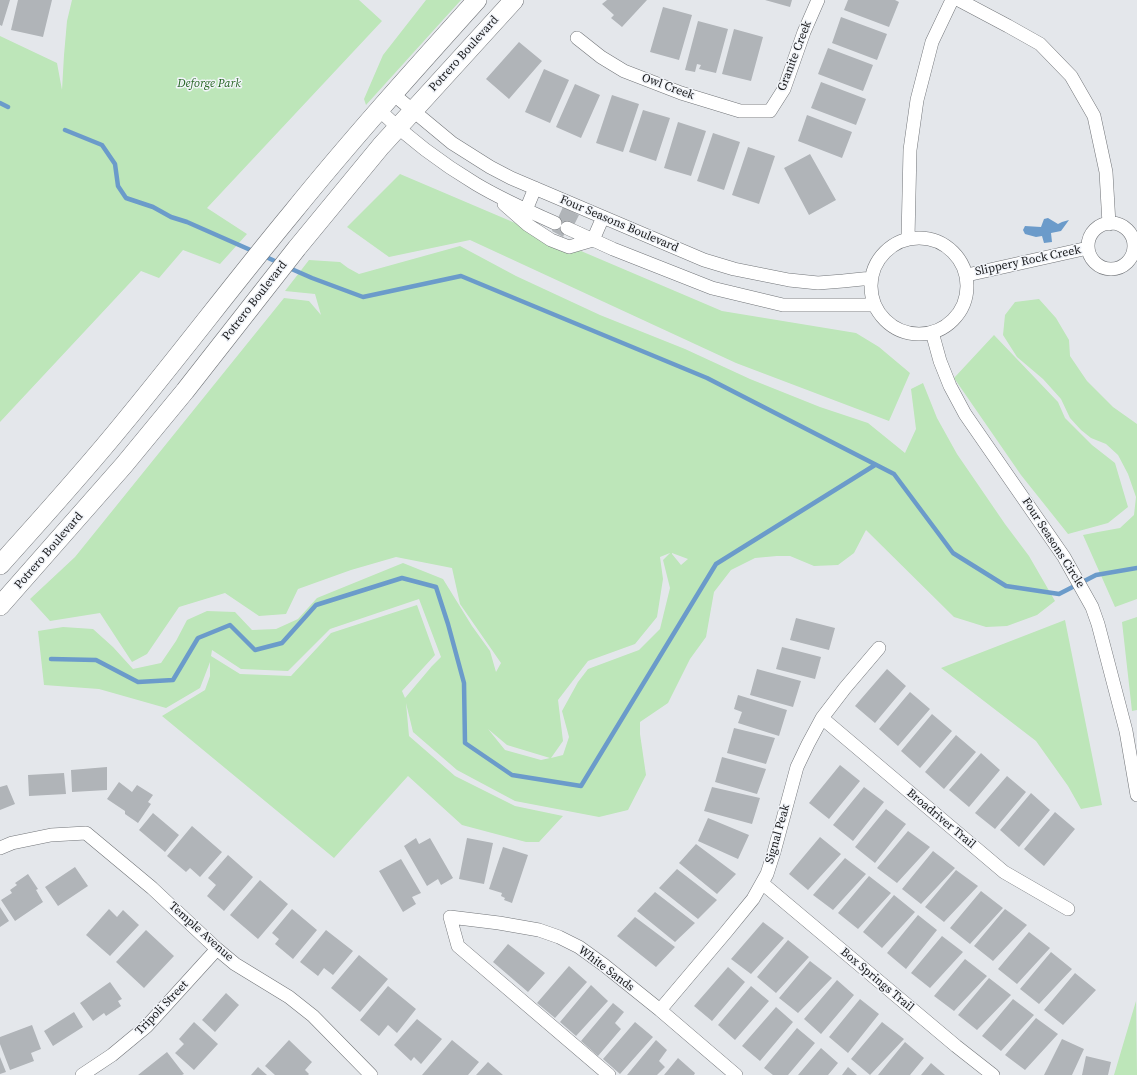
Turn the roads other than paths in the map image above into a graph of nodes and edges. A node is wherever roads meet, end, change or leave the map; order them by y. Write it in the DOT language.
graph roads {
  1 [pos="477,0"];
  2 [pos="514,0"];
  3 [pos="818,0"];
  4 [pos="952,0"];
  5 [pos="959,0"];
  6 [pos="577,38"];
  7 [pos="393,94"];
  8 [pos="379,110"];
  9 [pos="413,111"];
  10 [pos="770,112"];
  11 [pos="398,128"];
  12 [pos="535,188"];
  13 [pos="489,191"];
  14 [pos="526,210"];
  15 [pos="602,217"];
  16 [pos="1109,224"];
  17 [pos="908,238"];
  18 [pos="593,240"];
  19 [pos="1088,248"];
  20 [pos="966,274"];
  21 [pos="872,278"];
  22 [pos="875,305"];
  23 [pos="932,332"];
  24 [pos="0,565"];
  25 [pos="0,606"];
  26 [pos="878,648"];
  27 [pos="822,718"];
  28 [pos="1132,730"];
  29 [pos="1137,795"];
  30 [pos="0,848"];
  31 [pos="762,882"];
  32 [pos="1068,909"];
  33 [pos="217,949"];
  34 [pos="660,1010"];
  35 [pos="365,1073"];
  36 [pos="82,1075"];
  37 [pos="609,1075"];
  38 [pos="736,1075"];
  39 [pos="993,1075"];
  1 -- 7 [label="street"];
  2 -- 9 [label="street, Potrero Boulevard"];
  3 -- 10 [label="street, Granite Creek"];
  4 -- 17 [label="street"];
  5 -- 16 [label="street"];
  6 -- 10 [label="street, Owl Creek"];
  7 -- 8 [label="street"];
  7 -- 9 [label="street, Four Seasons Boulevard"];
  8 -- 11 [label="street, Four Seasons Boulevard"];
  8 -- 24 [label="street"];
  9 -- 11 [label="street, Potrero Boulevard"];
  9 -- 12 [label="street, Four Seasons Boulevard"];
  11 -- 13 [label="street, Four Seasons Boulevard"];
  11 -- 25 [label="street, Potrero Boulevard"];
  12 -- 14 [label="street"];
  12 -- 15 [label="street, Four Seasons Boulevard"];
  13 -- 14 [label="street, Four Seasons Boulevard"];
  13 -- 18 [label="street, Four Seasons Boulevard"];
  14 -- 18 [label="street, Four Seasons Boulevard"];
  15 -- 18 [label="street"];
  15 -- 21 [label="street, Four Seasons Boulevard"];
  16 -- 19 [label="street, Slippery Rock Creek"];
  16 -- 19 [label="street, Slippery Rock Creek"];
  17 -- 20 [label="street"];
  17 -- 21 [label="street"];
  18 -- 22 [label="street, Four Seasons Boulevard"];
  19 -- 20 [label="street, Slippery Rock Creek"];
  20 -- 23 [label="street"];
  21 -- 22 [label="street"];
  22 -- 23 [label="street"];
  23 -- 28 [label="street, Four Seasons Circle"];
  26 -- 27 [label="street, Signal Peak"];
  27 -- 31 [label="street, Signal Peak"];
  27 -- 32 [label="street, Broadriver Trail"];
  28 -- 29 [label="street, Four Seasons Circle"];
  30 -- 33 [label="street, Temple Avenue"];
  31 -- 34 [label="street, Signal Peak"];
  31 -- 39 [label="street, Box Springs Trail"];
  33 -- 35 [label="street, Temple Avenue"];
  33 -- 36 [label="street, Tripoli Street"];
  34 -- 37 [label="street, White Sands"];
  34 -- 38 [label="street, White Sands"];
}
